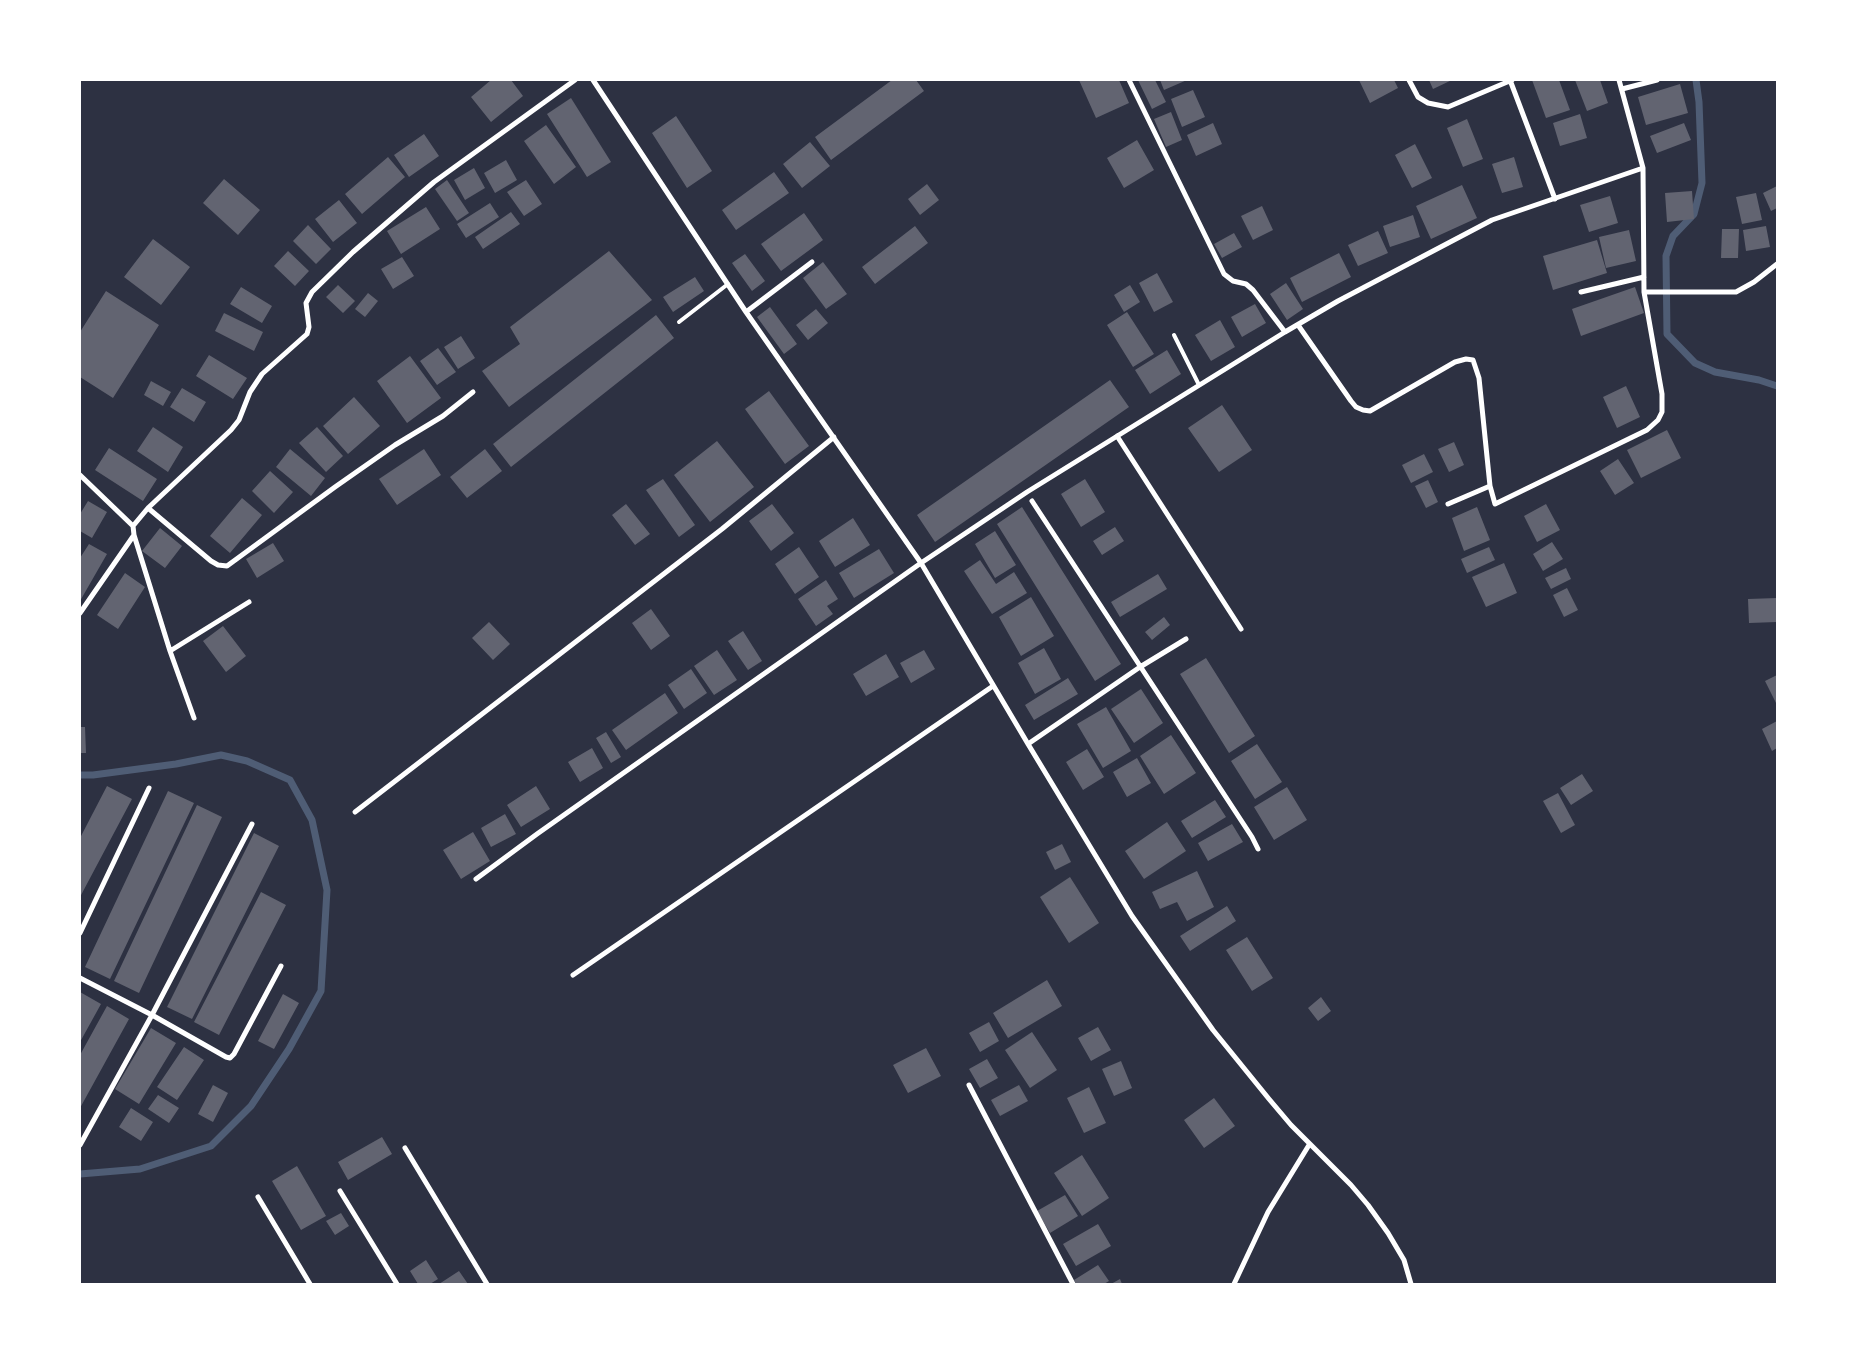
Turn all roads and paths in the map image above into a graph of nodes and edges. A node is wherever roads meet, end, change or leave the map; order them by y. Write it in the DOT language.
graph roads {
  1 [pos="575,80"];
  2 [pos="593,80"];
  3 [pos="1128,80"];
  4 [pos="1409,80"];
  5 [pos="1511,80"];
  6 [pos="1619,80"];
  7 [pos="1657,80"];
  8 [pos="1622,89"];
  9 [pos="1643,168"];
  10 [pos="1555,199"];
  11 [pos="812,262"];
  12 [pos="1777,264"];
  13 [pos="1644,277"];
  14 [pos="728,284"];
  15 [pos="1581,292"];
  16 [pos="1644,292"];
  17 [pos="746,312"];
  18 [pos="679,322"];
  19 [pos="1298,325"];
  20 [pos="1285,332"];
  21 [pos="1174,335"];
  22 [pos="1199,385"];
  23 [pos="473,392"];
  24 [pos="1117,436"];
  25 [pos="834,437"];
  26 [pos="80,475"];
  27 [pos="1490,486"];
  28 [pos="1032,501"];
  29 [pos="1448,504"];
  30 [pos="148,508"];
  31 [pos="133,526"];
  32 [pos="134,535"];
  33 [pos="921,563"];
  34 [pos="249,602"];
  35 [pos="80,613"];
  36 [pos="1241,629"];
  37 [pos="1186,639"];
  38 [pos="170,650"];
  39 [pos="1140,666"];
  40 [pos="994,686"];
  41 [pos="194,718"];
  42 [pos="1028,744"];
  43 [pos="149,788"];
  44 [pos="355,812"];
  45 [pos="252,824"];
  46 [pos="1258,849"];
  47 [pos="476,879"];
  48 [pos="80,933"];
  49 [pos="281,966"];
  50 [pos="573,976"];
  51 [pos="80,978"];
  52 [pos="152,1015"];
  53 [pos="969,1085"];
  54 [pos="1309,1144"];
  55 [pos="80,1145"];
  56 [pos="405,1148"];
  57 [pos="340,1191"];
  58 [pos="258,1197"];
  59 [pos="310,1284"];
  60 [pos="397,1284"];
  61 [pos="488,1284"];
  62 [pos="1073,1284"];
  63 [pos="1234,1284"];
  64 [pos="1411,1284"];
  1 -- 30 [label="street"];
  2 -- 14 [label="street"];
  3 -- 20 [label="street"];
  4 -- 5 [label="street"];
  5 -- 10 [label="street"];
  6 -- 8 [label="street"];
  7 -- 8 [label="street"];
  8 -- 9 [label="street"];
  9 -- 10 [label="street"];
  9 -- 13 [label="street"];
  10 -- 19 [label="street"];
  11 -- 17 [label="street"];
  12 -- 16 [label="street"];
  13 -- 15 [label="street"];
  13 -- 16 [label="street"];
  14 -- 17 [label="street"];
  14 -- 18 [label="lane"];
  16 -- 27 [label="street"];
  17 -- 25 [label="street"];
  19 -- 20 [label="street"];
  19 -- 27 [label="street"];
  20 -- 22 [label="street"];
  21 -- 22 [label="lane"];
  22 -- 24 [label="street"];
  23 -- 30 [label="street"];
  24 -- 33 [label="street"];
  24 -- 36 [label="street"];
  25 -- 33 [label="street"];
  25 -- 44 [label="street"];
  26 -- 31 [label="street"];
  27 -- 29 [label="street"];
  28 -- 39 [label="street"];
  30 -- 31 [label="street"];
  31 -- 32 [label="street"];
  32 -- 35 [label="street"];
  32 -- 38 [label="street"];
  33 -- 40 [label="street"];
  33 -- 47 [label="street"];
  34 -- 38 [label="street"];
  37 -- 39 [label="street"];
  38 -- 41 [label="street"];
  39 -- 42 [label="street"];
  39 -- 46 [label="street"];
  40 -- 42 [label="street"];
  40 -- 50 [label="street"];
  42 -- 54 [label="street"];
  43 -- 48 [label="street"];
  45 -- 52 [label="street"];
  49 -- 52 [label="street"];
  51 -- 52 [label="street"];
  52 -- 55 [label="street"];
  53 -- 62 [label="street"];
  54 -- 63 [label="street"];
  54 -- 64 [label="street"];
  56 -- 61 [label="street"];
  57 -- 60 [label="street"];
  58 -- 59 [label="street"];
}
